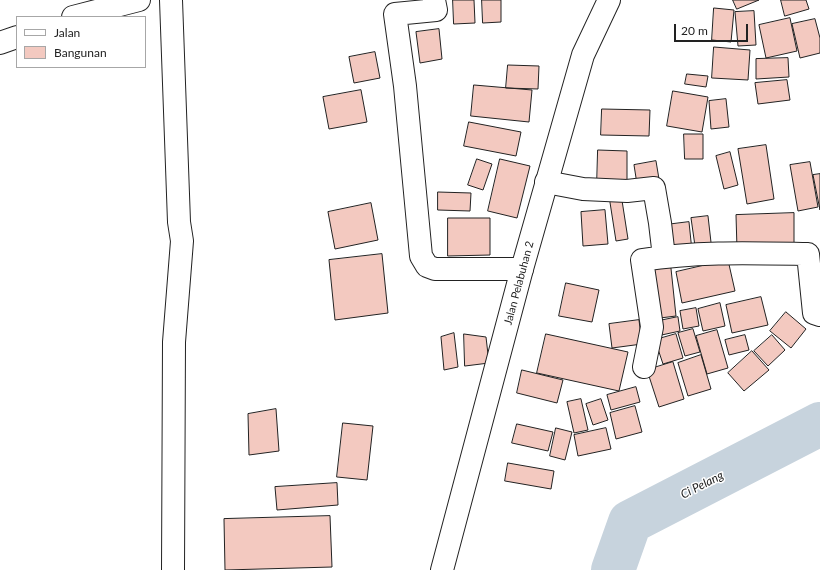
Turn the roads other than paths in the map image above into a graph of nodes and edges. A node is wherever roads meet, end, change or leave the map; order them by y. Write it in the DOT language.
graph roads {
  1 [pos="139,0"];
  2 [pos="171,0"];
  3 [pos="434,0"];
  4 [pos="609,0"];
  5 [pos="77,16"];
  6 [pos="16,37"];
  7 [pos="0,43"];
  8 [pos="546,182"];
  9 [pos="664,257"];
  10 [pos="522,269"];
  11 [pos="820,315"];
  12 [pos="644,367"];
  13 [pos="173,570"];
  14 [pos="442,570"];
  1 -- 5 [label="street"];
  2 -- 13 [label="street"];
  3 -- 10 [label="street"];
  4 -- 8 [label="street, Jalan Pelabuhan 2"];
  6 -- 7 [label="street"];
  8 -- 9 [label="street"];
  8 -- 10 [label="street, Jalan Pelabuhan 2"];
  9 -- 11 [label="street"];
  9 -- 12 [label="street"];
  10 -- 14 [label="street, Jalan Pelabuhan 2"];
}
